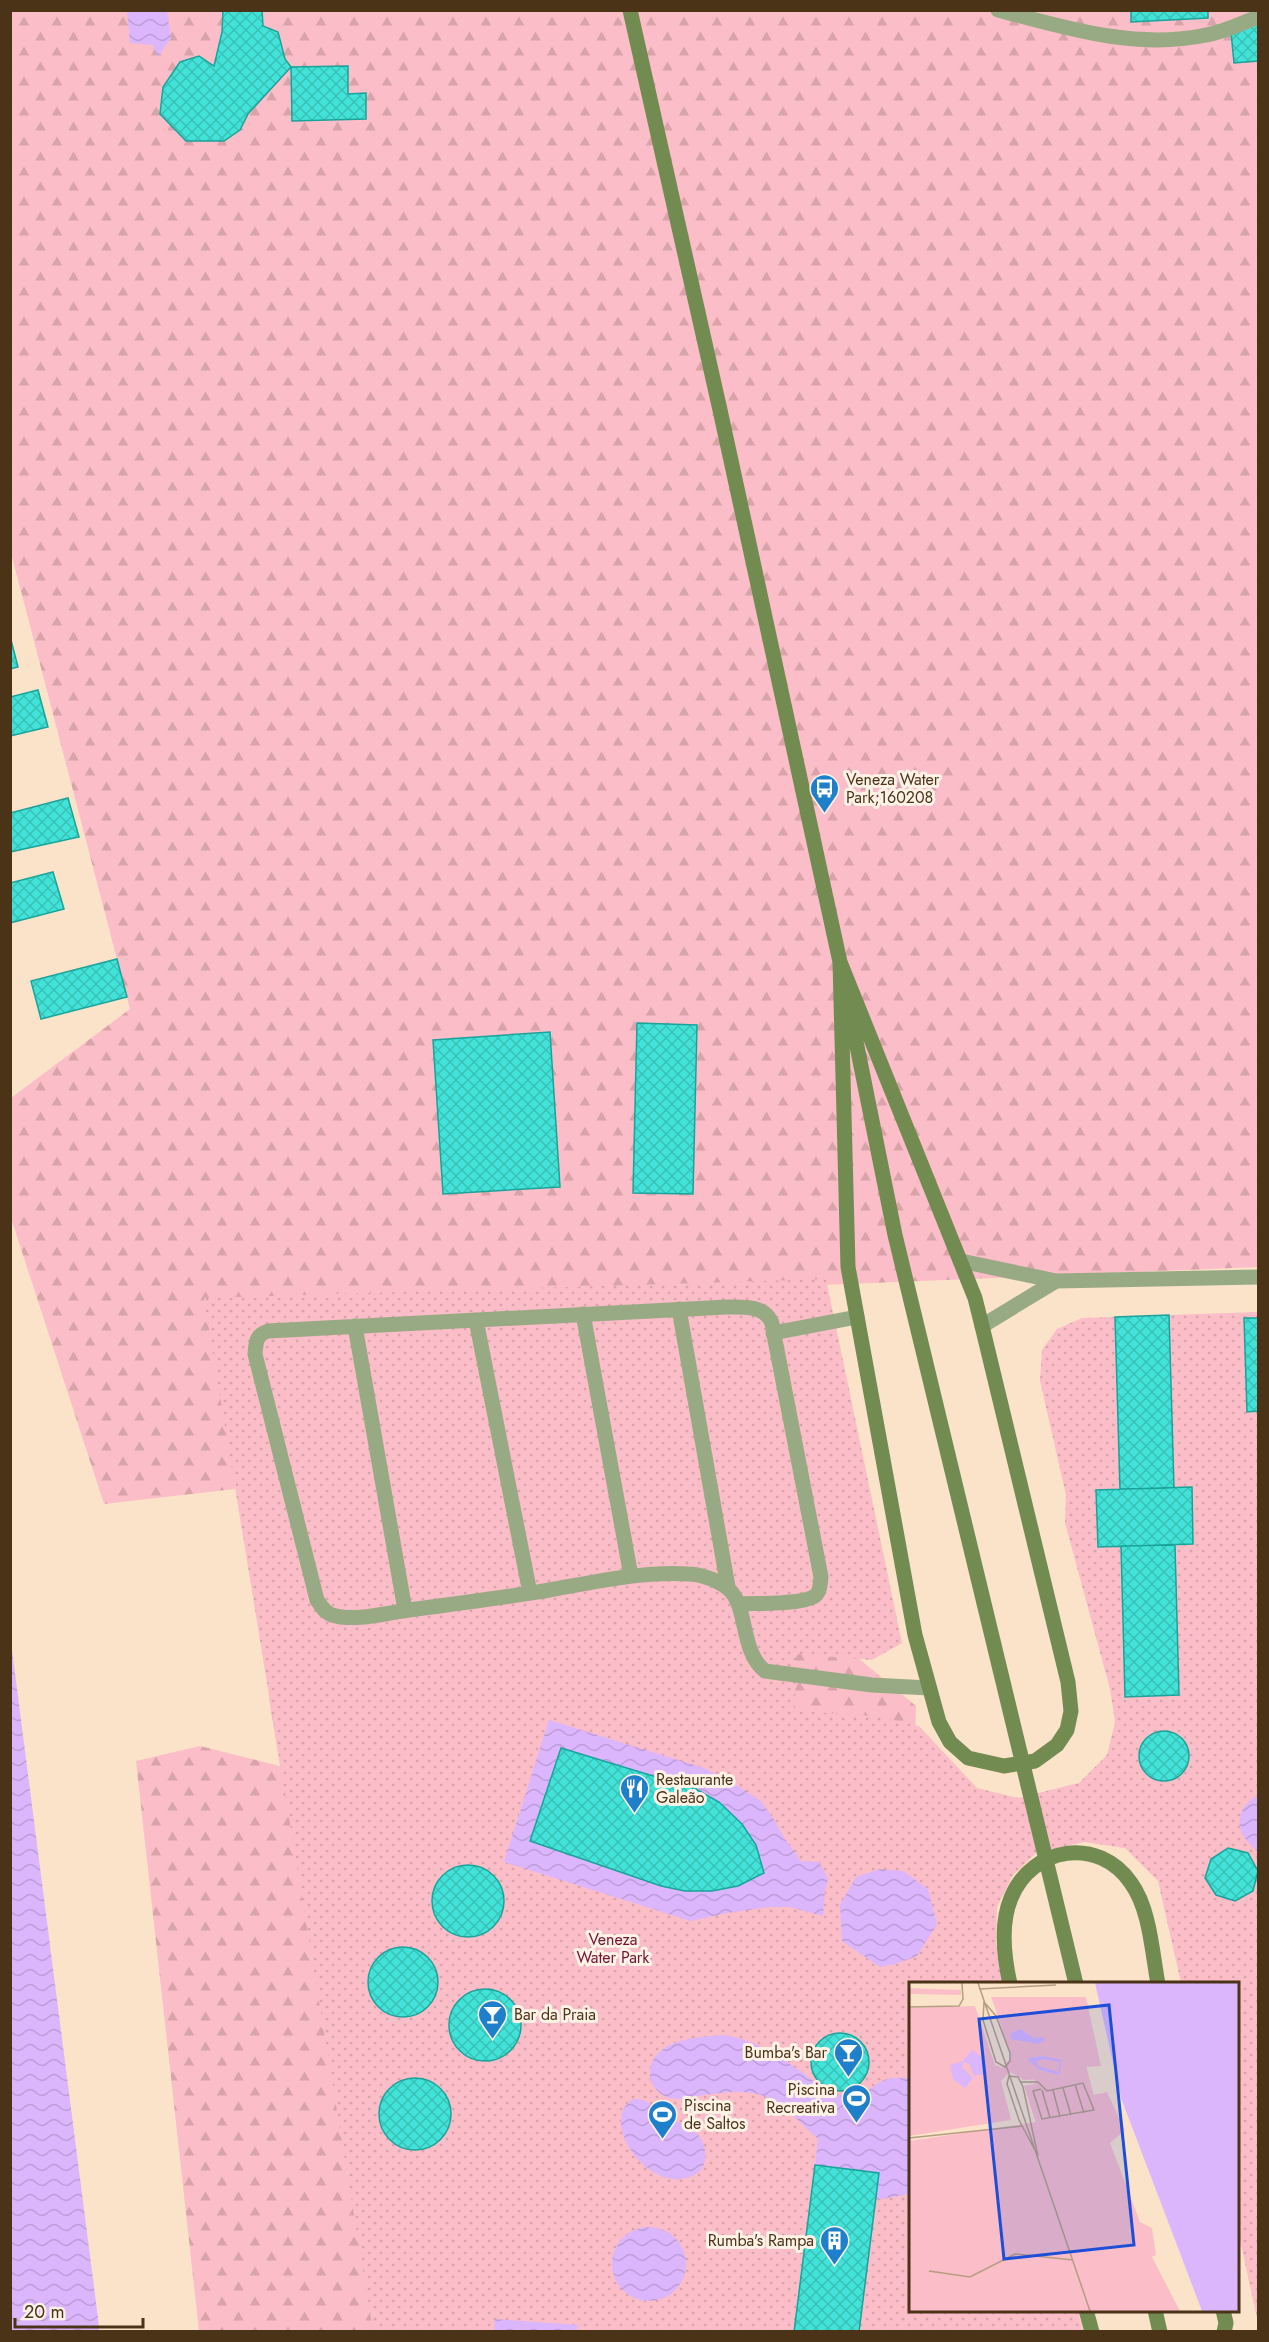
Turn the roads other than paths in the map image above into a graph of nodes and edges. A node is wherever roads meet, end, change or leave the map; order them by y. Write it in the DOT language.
graph roads {
  1 [pos="630,10"];
  2 [pos="998,10"];
  3 [pos="1258,17"];
  4 [pos="840,962"];
  5 [pos="961,1262"];
  6 [pos="1258,1277"];
  7 [pos="1056,1281"];
  8 [pos="679,1309"];
  9 [pos="583,1314"];
  10 [pos="857,1317"];
  11 [pos="476,1320"];
  12 [pos="355,1326"];
  13 [pos="982,1326"];
  14 [pos="773,1333"];
  15 [pos="632,1576"];
  16 [pos="728,1587"];
  17 [pos="530,1593"];
  18 [pos="739,1604"];
  19 [pos="405,1610"];
  20 [pos="929,1688"];
  21 [pos="1010,1982"];
  22 [pos="1076,1982"];
  23 [pos="1158,1982"];
  24 [pos="1087,2312"];
  25 [pos="1155,2312"];
  26 [pos="1223,2312"];
  27 [pos="1092,2331"];
  28 [pos="1160,2331"];
  29 [pos="1224,2331"];
  1 -- 4 [label="main road"];
  2 -- 3 [label="street"];
  4 -- 5 [label="main road"];
  4 -- 10 [label="main road"];
  4 -- 22 [label="main road"];
  5 -- 7 [label="street"];
  5 -- 13 [label="main road"];
  6 -- 7 [label="street"];
  7 -- 13 [label="street"];
  8 -- 9 [label="street"];
  8 -- 14 [label="street"];
  8 -- 16 [label="street"];
  9 -- 11 [label="street"];
  9 -- 15 [label="street"];
  10 -- 14 [label="street"];
  10 -- 20 [label="main road"];
  11 -- 12 [label="street"];
  11 -- 17 [label="street"];
  12 -- 19 [label="street"];
  12 -- 19 [label="street"];
  13 -- 20 [label="main road"];
  14 -- 18 [label="street"];
  15 -- 16 [label="street"];
  15 -- 17 [label="street"];
  16 -- 18 [label="street"];
  17 -- 19 [label="street"];
  18 -- 20 [label="street"];
  21 -- 23 [label="main road"];
  24 -- 27 [label="main road"];
  25 -- 28 [label="main road"];
  26 -- 29 [label="main road"];
}
